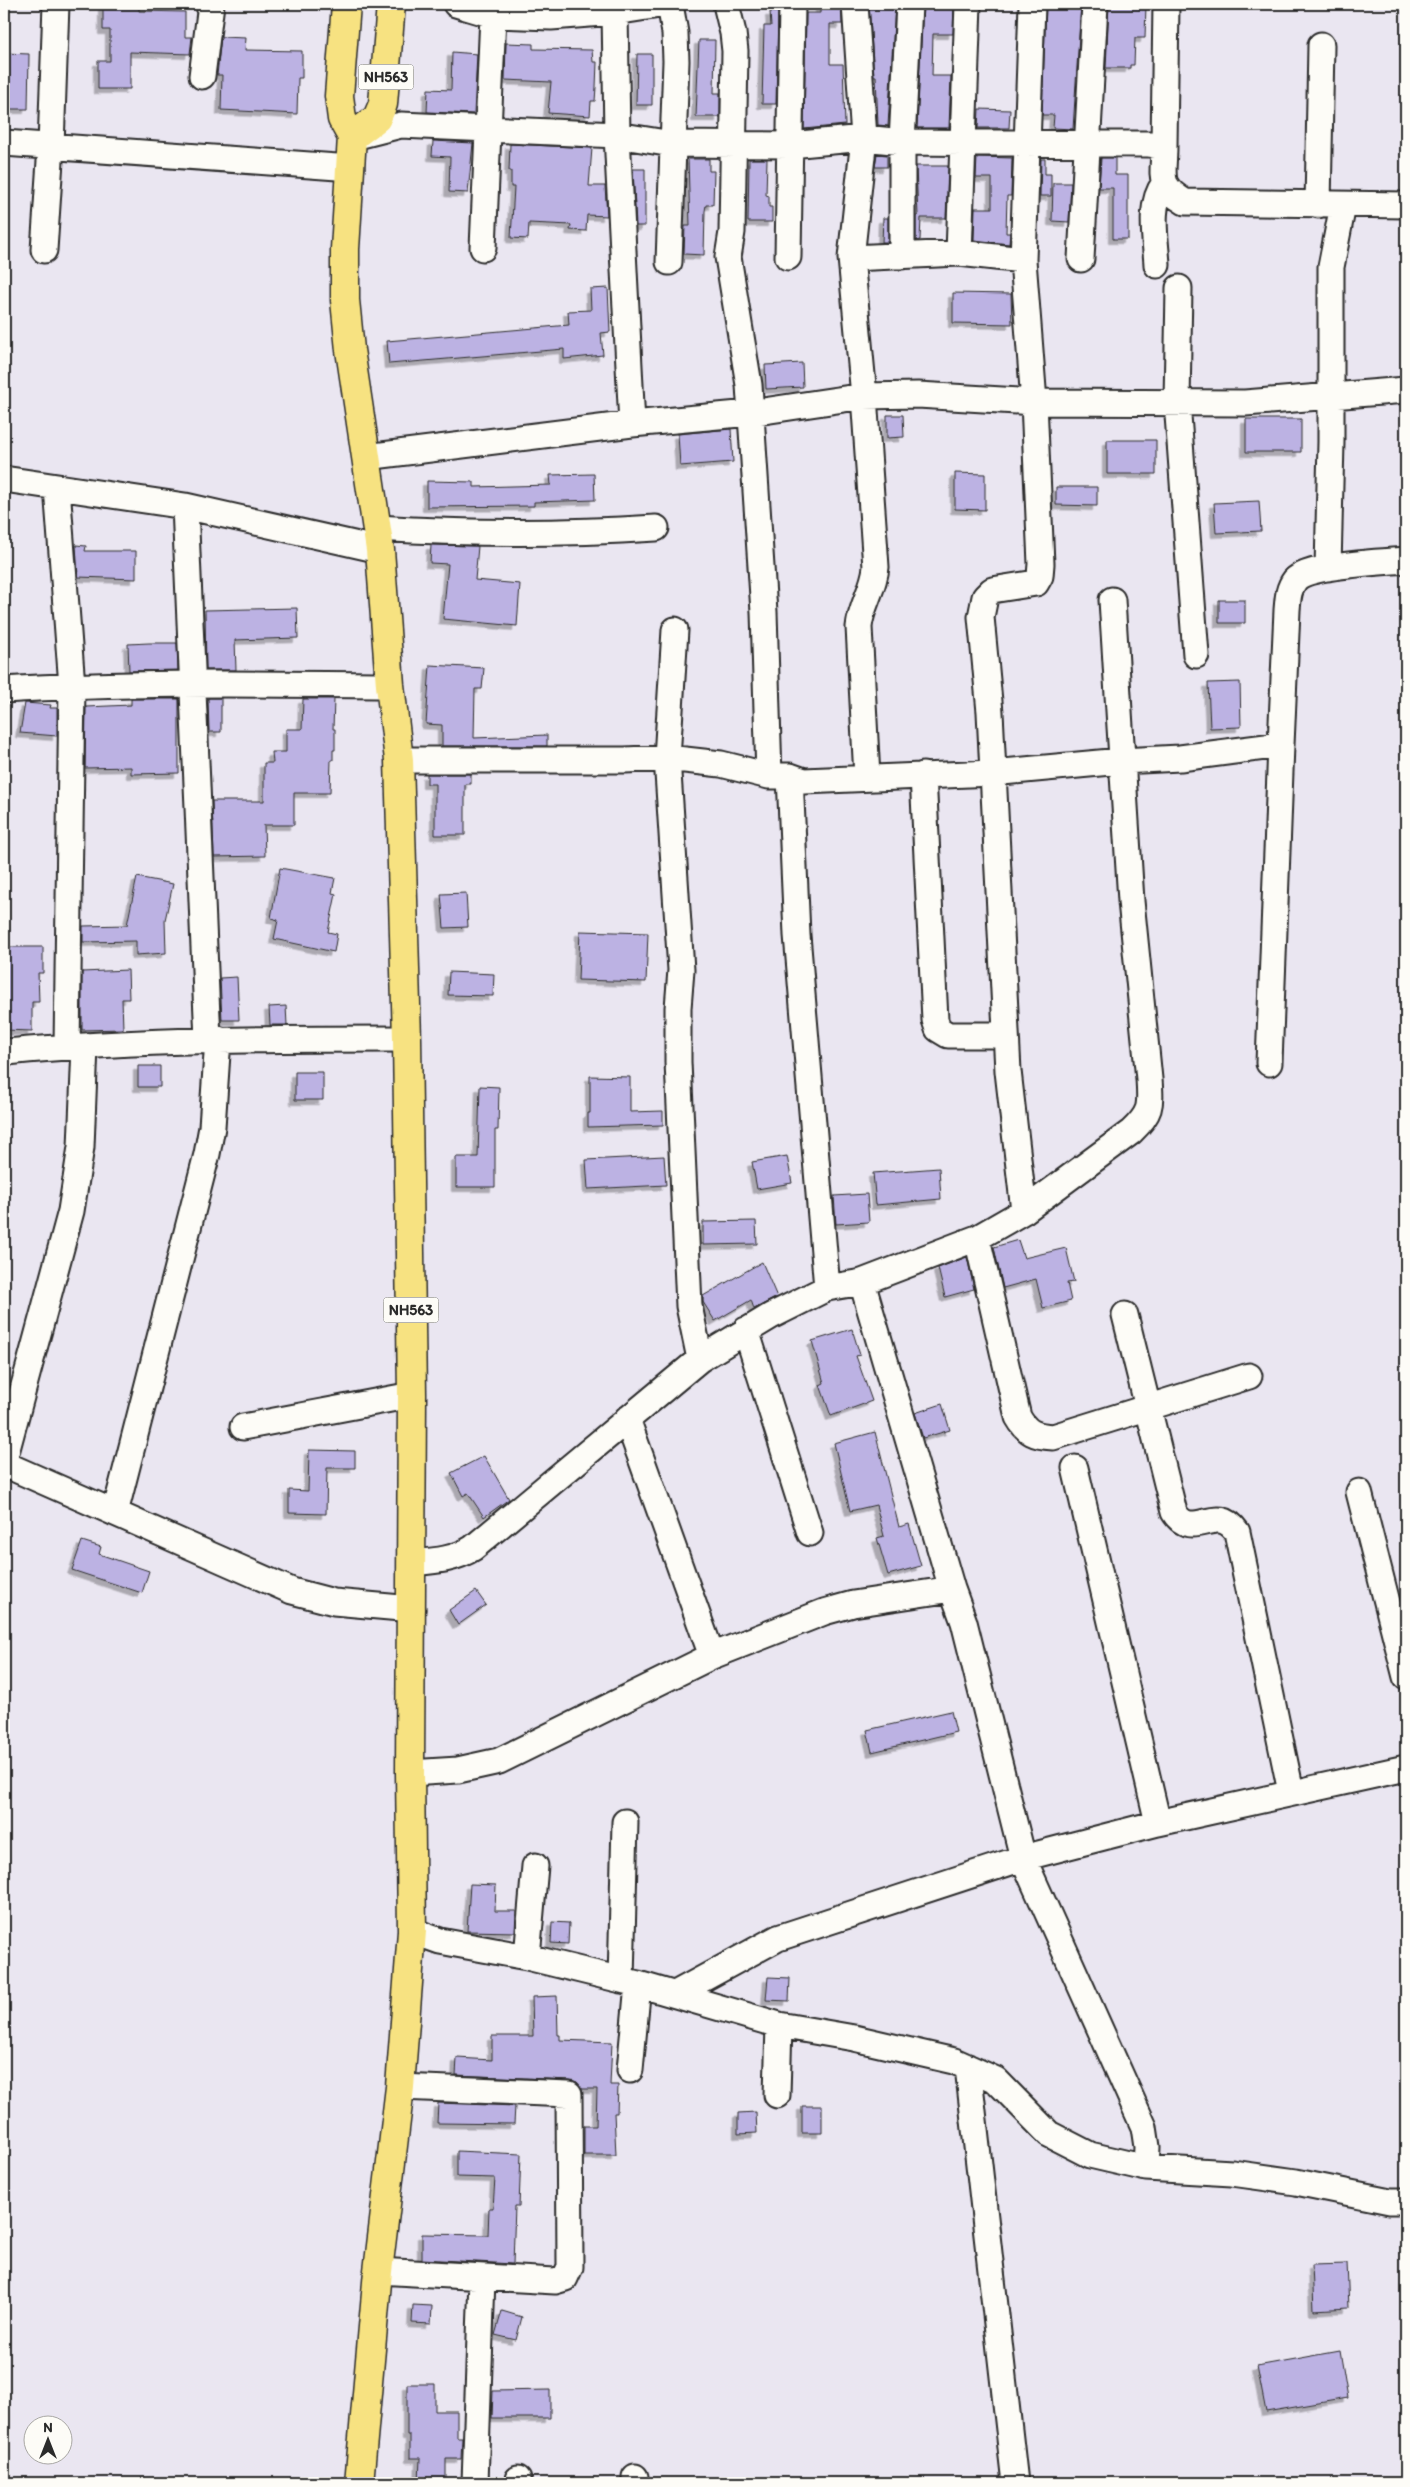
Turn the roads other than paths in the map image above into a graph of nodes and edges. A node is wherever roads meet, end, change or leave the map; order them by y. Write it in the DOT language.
graph roads {
  1 [pos="56,4"];
  2 [pos="212,4"];
  3 [pos="346,4"];
  4 [pos="390,4"];
  5 [pos="456,4"];
  6 [pos="668,4"];
  7 [pos="726,4"];
  8 [pos="792,4"];
  9 [pos="855,4"];
  10 [pos="909,4"];
  11 [pos="968,4"];
  12 [pos="1032,4"];
  13 [pos="1095,4"];
  14 [pos="1166,4"];
  15 [pos="615,12"];
  16 [pos="494,14"];
  17 [pos="1321,45"];
  18 [pos="202,76"];
  19 [pos="489,129"];
  20 [pos="618,135"];
  21 [pos="352,137"];
  22 [pos="864,138"];
  23 [pos="902,142"];
  24 [pos="963,142"];
  25 [pos="1086,142"];
  26 [pos="4,143"];
  27 [pos="734,143"];
  28 [pos="1027,143"];
  29 [pos="672,144"];
  30 [pos="790,145"];
  31 [pos="51,146"];
  32 [pos="1164,146"];
  33 [pos="351,168"];
  34 [pos="1164,184"];
  35 [pos="1318,205"];
  36 [pos="1343,205"];
  37 [pos="1406,206"];
  38 [pos="483,248"];
  39 [pos="44,250"];
  40 [pos="959,254"];
  41 [pos="902,256"];
  42 [pos="788,257"];
  43 [pos="851,258"];
  44 [pos="1080,259"];
  45 [pos="1023,260"];
  46 [pos="669,262"];
  47 [pos="1157,266"];
  48 [pos="1179,288"];
  49 [pos="1406,390"];
  50 [pos="864,396"];
  51 [pos="1330,396"];
  52 [pos="1034,402"];
  53 [pos="1177,402"];
  54 [pos="750,413"];
  55 [pos="632,424"];
  56 [pos="366,456"];
  57 [pos="4,479"];
  58 [pos="57,487"];
  59 [pos="185,506"];
  60 [pos="656,528"];
  61 [pos="379,539"];
  62 [pos="1406,560"];
  63 [pos="1328,568"];
  64 [pos="1112,600"];
  65 [pos="675,630"];
  66 [pos="1196,655"];
  67 [pos="194,684"];
  68 [pos="390,685"];
  69 [pos="72,686"];
  70 [pos="4,690"];
  71 [pos="1281,745"];
  72 [pos="667,758"];
  73 [pos="399,760"];
  74 [pos="1122,761"];
  75 [pos="992,773"];
  76 [pos="923,775"];
  77 [pos="779,776"];
  78 [pos="867,777"];
  79 [pos="1006,1035"];
  80 [pos="407,1039"];
  81 [pos="213,1040"];
  82 [pos="76,1046"];
  83 [pos="4,1055"];
  84 [pos="1269,1063"];
  85 [pos="1024,1211"];
  86 [pos="977,1238"];
  87 [pos="862,1282"];
  88 [pos="827,1288"];
  89 [pos="1125,1315"];
  90 [pos="746,1330"];
  91 [pos="700,1359"];
  92 [pos="1249,1376"];
  93 [pos="412,1395"];
  94 [pos="1148,1407"];
  95 [pos="627,1419"];
  96 [pos="243,1427"];
  97 [pos="4,1460"];
  98 [pos="4,1464"];
  99 [pos="1075,1468"];
  100 [pos="1359,1492"];
  101 [pos="115,1513"];
  102 [pos="810,1533"];
  103 [pos="412,1563"];
  104 [pos="952,1589"];
  105 [pos="412,1609"];
  106 [pos="712,1656"];
  107 [pos="1406,1676"];
  108 [pos="1406,1768"];
  109 [pos="410,1772"];
  110 [pos="1291,1792"];
  111 [pos="625,1822"];
  112 [pos="1158,1823"];
  113 [pos="1023,1858"];
  114 [pos="535,1866"];
  115 [pos="412,1931"];
  116 [pos="527,1957"];
  117 [pos="630,1982"];
  118 [pos="675,1994"];
  119 [pos="779,2025"];
  120 [pos="968,2067"];
  121 [pos="630,2070"];
  122 [pos="400,2087"];
  123 [pos="777,2095"];
  124 [pos="1146,2168"];
  125 [pos="1406,2201"];
  126 [pos="378,2270"];
  127 [pos="482,2278"];
  128 [pos="359,2483"];
  129 [pos="475,2483"];
  130 [pos="1015,2483"];
  1 -- 31 [label="street"];
  2 -- 18 [label="street"];
  3 -- 21 [label="highway, NH563"];
  4 -- 21 [label="highway, NH563"];
  5 -- 16 [label="street"];
  6 -- 15 [label="street"];
  6 -- 29 [label="street"];
  7 -- 27 [label="street"];
  8 -- 30 [label="street"];
  9 -- 22 [label="street"];
  10 -- 23 [label="street"];
  11 -- 24 [label="street"];
  12 -- 28 [label="street"];
  13 -- 25 [label="street"];
  14 -- 32 [label="street"];
  15 -- 16 [label="street"];
  15 -- 20 [label="street"];
  16 -- 19 [label="street"];
  17 -- 35 [label="street"];
  19 -- 20 [label="street"];
  19 -- 21 [label="street"];
  19 -- 38 [label="street"];
  20 -- 29 [label="street"];
  20 -- 55 [label="street"];
  21 -- 33 [label="highway, NH563"];
  22 -- 23 [label="street"];
  22 -- 30 [label="street"];
  22 -- 43 [label="street"];
  23 -- 24 [label="street"];
  23 -- 41 [label="street"];
  24 -- 28 [label="street"];
  24 -- 40 [label="street"];
  25 -- 28 [label="street"];
  25 -- 32 [label="street"];
  25 -- 44 [label="street"];
  26 -- 31 [label="street"];
  27 -- 29 [label="street"];
  27 -- 30 [label="street"];
  27 -- 54 [label="street"];
  28 -- 45 [label="street"];
  29 -- 46 [label="street"];
  30 -- 42 [label="street"];
  31 -- 33 [label="street"];
  31 -- 39 [label="street"];
  32 -- 34 [label="street"];
  33 -- 56 [label="highway, NH563"];
  34 -- 35 [label="street"];
  34 -- 47 [label="street"];
  35 -- 36 [label="street"];
  36 -- 37 [label="street"];
  36 -- 51 [label="street"];
  40 -- 41 [label="street"];
  40 -- 45 [label="street"];
  41 -- 43 [label="street"];
  43 -- 50 [label="street"];
  45 -- 52 [label="street"];
  48 -- 53 [label="street"];
  49 -- 51 [label="street"];
  50 -- 52 [label="street"];
  50 -- 54 [label="street"];
  50 -- 78 [label="street"];
  51 -- 53 [label="street"];
  51 -- 63 [label="street"];
  52 -- 53 [label="street"];
  52 -- 75 [label="street"];
  53 -- 66 [label="street"];
  54 -- 55 [label="street"];
  54 -- 77 [label="street"];
  55 -- 56 [label="street"];
  56 -- 61 [label="highway, NH563"];
  57 -- 58 [label="street"];
  58 -- 59 [label="street"];
  58 -- 69 [label="street"];
  59 -- 61 [label="street"];
  59 -- 67 [label="street"];
  60 -- 61 [label="street"];
  61 -- 68 [label="highway, NH563"];
  62 -- 63 [label="street"];
  63 -- 71 [label="street"];
  64 -- 74 [label="street"];
  65 -- 72 [label="street"];
  67 -- 68 [label="street"];
  67 -- 69 [label="street"];
  67 -- 81 [label="street"];
  68 -- 73 [label="highway, NH563"];
  69 -- 70 [label="street"];
  69 -- 82 [label="street"];
  71 -- 74 [label="street"];
  71 -- 84 [label="street"];
  72 -- 73 [label="street"];
  72 -- 77 [label="street"];
  72 -- 91 [label="street"];
  73 -- 80 [label="highway, NH563"];
  74 -- 75 [label="street"];
  74 -- 85 [label="street"];
  75 -- 76 [label="street"];
  75 -- 79 [label="street"];
  76 -- 78 [label="street"];
  76 -- 79 [label="street"];
  77 -- 78 [label="street"];
  77 -- 88 [label="street"];
  79 -- 85 [label="street"];
  80 -- 81 [label="street"];
  80 -- 93 [label="highway, NH563"];
  81 -- 82 [label="street"];
  81 -- 101 [label="street"];
  82 -- 83 [label="street"];
  82 -- 97 [label="street"];
  85 -- 86 [label="street"];
  86 -- 87 [label="street"];
  86 -- 94 [label="street"];
  87 -- 88 [label="street"];
  87 -- 104 [label="street"];
  88 -- 90 [label="street"];
  89 -- 94 [label="street"];
  90 -- 91 [label="street"];
  90 -- 102 [label="street"];
  91 -- 95 [label="street"];
  92 -- 94 [label="street"];
  93 -- 96 [label="street"];
  93 -- 103 [label="highway, NH563"];
  94 -- 110 [label="street"];
  95 -- 103 [label="street"];
  95 -- 106 [label="street"];
  98 -- 101 [label="street"];
  99 -- 112 [label="street"];
  100 -- 107 [label="street"];
  101 -- 105 [label="street"];
  103 -- 105 [label="highway, NH563"];
  104 -- 106 [label="street"];
  104 -- 113 [label="street"];
  105 -- 109 [label="highway, NH563"];
  106 -- 109 [label="street"];
  108 -- 110 [label="street"];
  109 -- 115 [label="highway, NH563"];
  110 -- 112 [label="street"];
  111 -- 117 [label="street"];
  112 -- 113 [label="street"];
  113 -- 118 [label="street"];
  113 -- 124 [label="street"];
  114 -- 116 [label="street"];
  115 -- 116 [label="street"];
  115 -- 122 [label="highway, NH563"];
  116 -- 117 [label="street"];
  117 -- 118 [label="street"];
  117 -- 121 [label="street"];
  118 -- 119 [label="street"];
  119 -- 120 [label="street"];
  119 -- 123 [label="street"];
  120 -- 124 [label="street"];
  120 -- 130 [label="street"];
  122 -- 126 [label="highway, NH563"];
  122 -- 127 [label="street"];
  124 -- 125 [label="street"];
  126 -- 127 [label="street"];
  126 -- 128 [label="highway, NH563"];
  127 -- 129 [label="street"];
}
